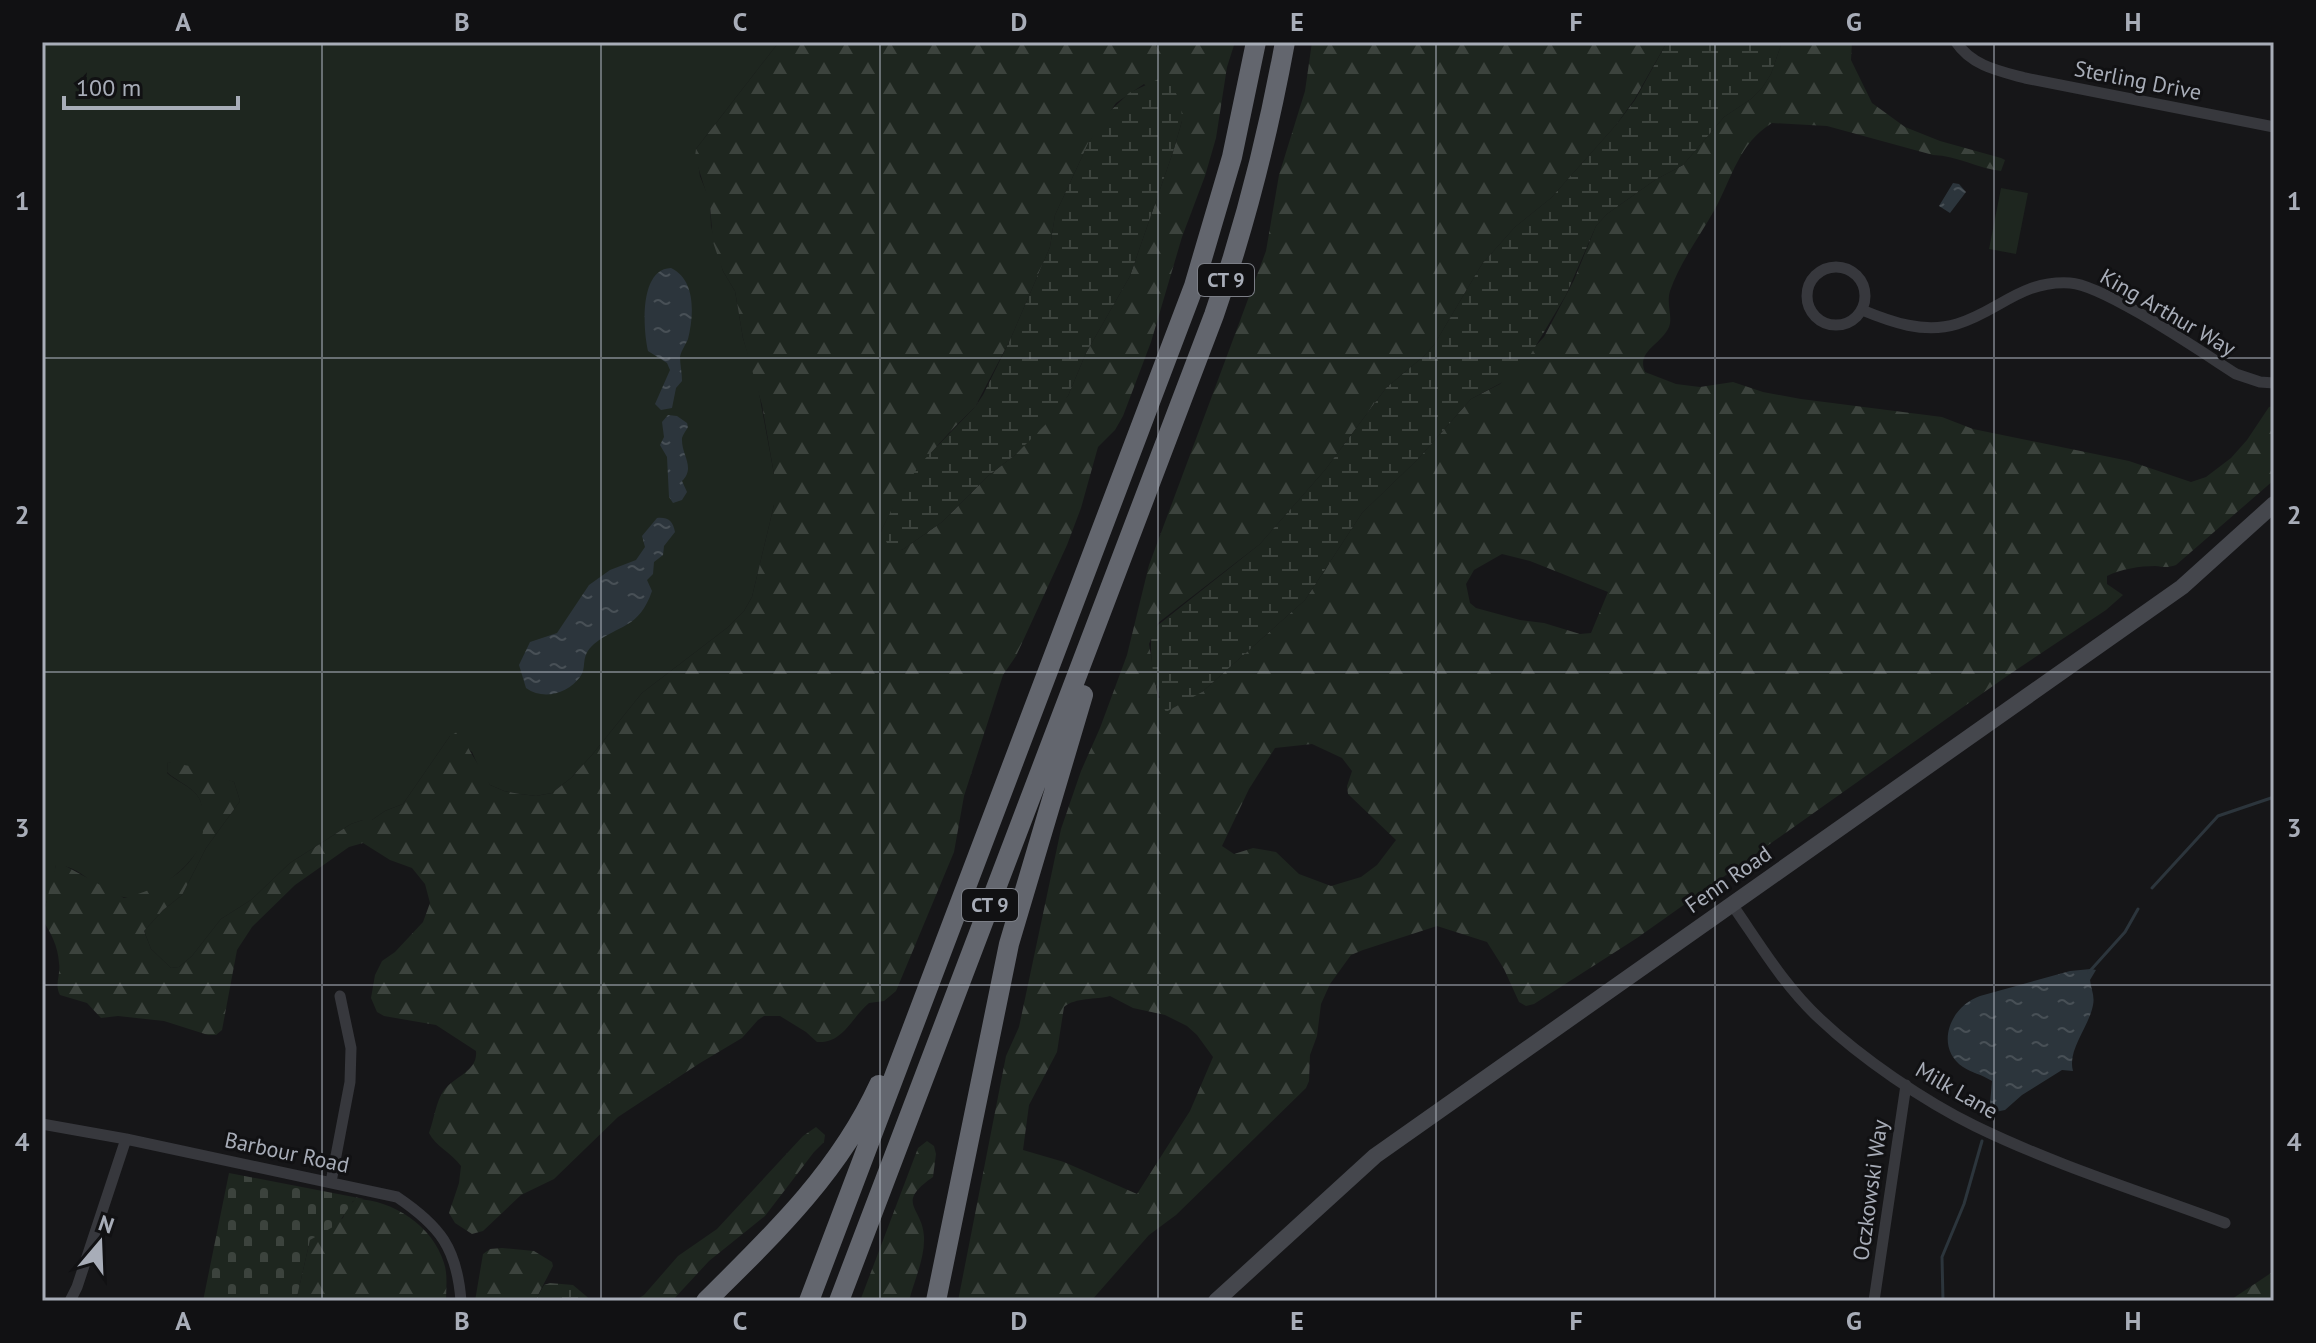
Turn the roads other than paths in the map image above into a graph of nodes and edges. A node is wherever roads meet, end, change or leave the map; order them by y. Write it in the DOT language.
graph roads {
  1 [pos="1256,42"];
  2 [pos="1285,42"];
  3 [pos="1956,42"];
  4 [pos="2274,127"];
  5 [pos="1862,310"];
  6 [pos="2274,383"];
  7 [pos="2274,504"];
  8 [pos="1140,509"];
  9 [pos="1731,903"];
  10 [pos="340,996"];
  11 [pos="925,996"];
  12 [pos="1906,1085"];
  13 [pos="42,1124"];
  14 [pos="126,1139"];
  15 [pos="331,1182"];
  16 [pos="2225,1223"];
  17 [pos="70,1301"];
  18 [pos="461,1301"];
  19 [pos="706,1301"];
  20 [pos="809,1301"];
  21 [pos="839,1301"];
  22 [pos="936,1301"];
  23 [pos="1216,1301"];
  24 [pos="1874,1301"];
  1 -- 11 [label="highway, CT 9"];
  2 -- 8 [label="highway, CT 9"];
  3 -- 4 [label="street, Sterling Drive"];
  5 -- 5 [label="street"];
  5 -- 6 [label="street, King Arthur Way"];
  7 -- 9 [label="street, Fenn Road"];
  8 -- 21 [label="highway, CT 9"];
  8 -- 22 [label="highway"];
  9 -- 12 [label="street, Milk Lane"];
  9 -- 23 [label="street, Fenn Road"];
  10 -- 15 [label="street"];
  11 -- 19 [label="highway"];
  11 -- 20 [label="highway, CT 9"];
  12 -- 16 [label="street, Milk Lane"];
  12 -- 24 [label="street, Oczkowski Way"];
  13 -- 14 [label="street, Barbour Road"];
  14 -- 15 [label="street, Barbour Road"];
  14 -- 17 [label="street"];
  15 -- 18 [label="street, Barbour Road"];
}
